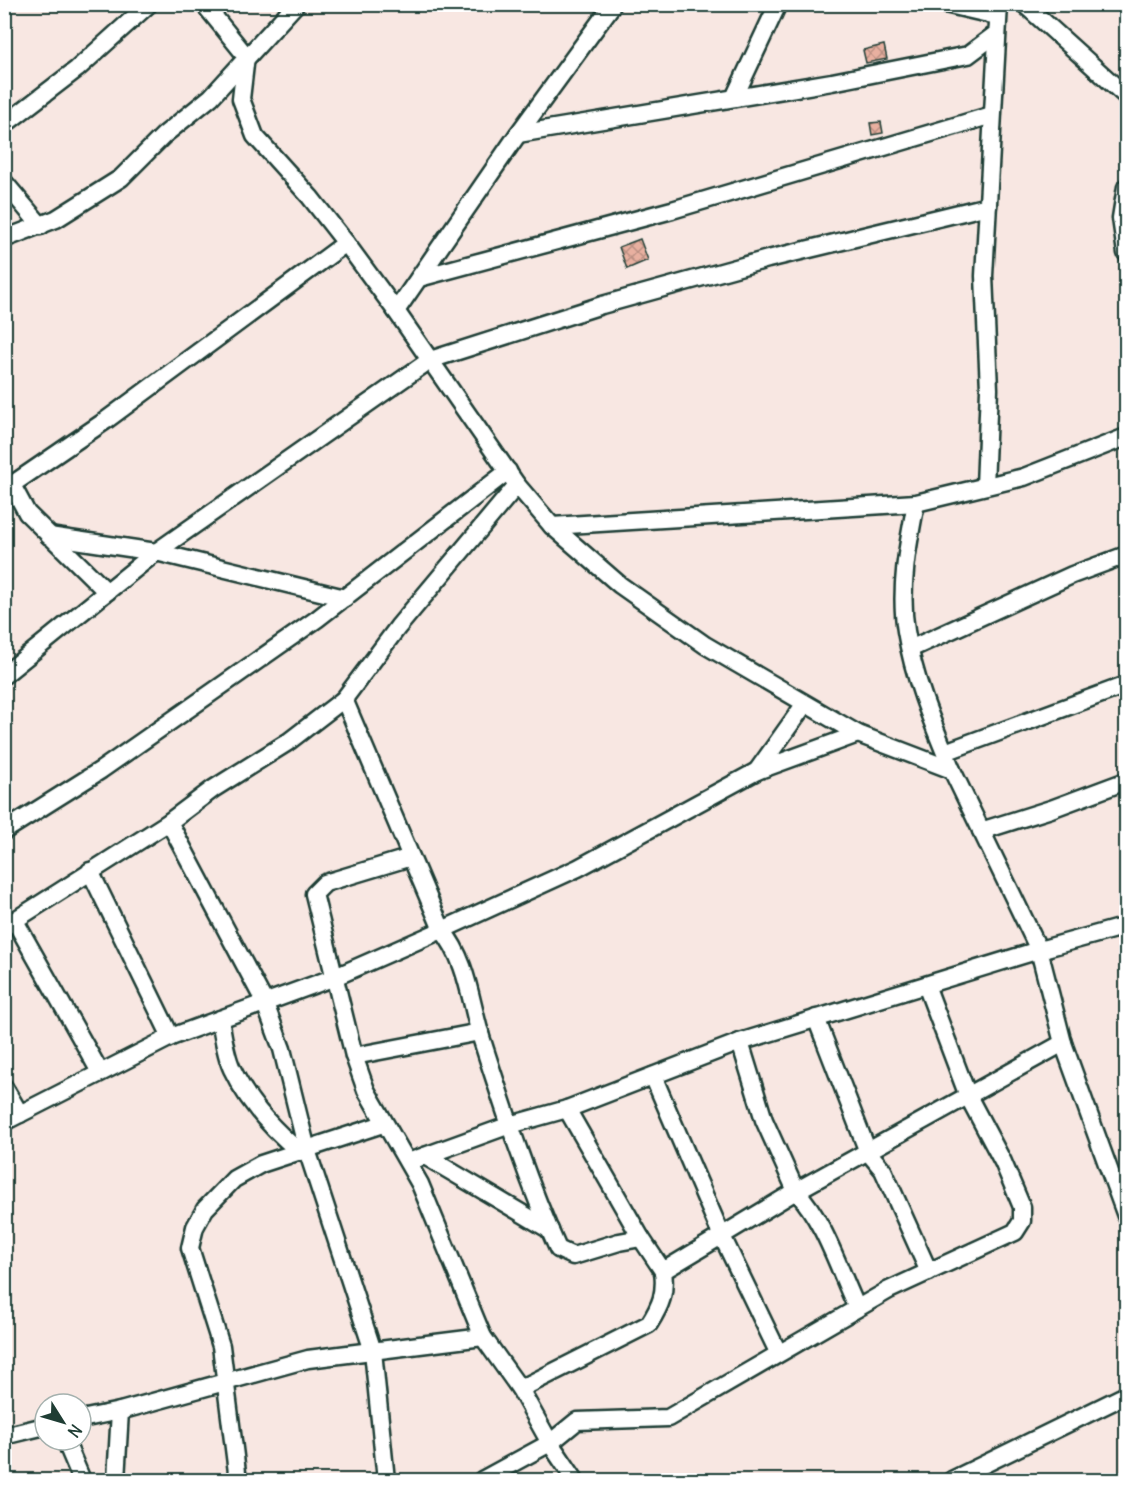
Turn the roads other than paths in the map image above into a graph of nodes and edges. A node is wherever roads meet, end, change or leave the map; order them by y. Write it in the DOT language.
graph roads {
  1 [pos="149,4"];
  2 [pos="204,4"];
  3 [pos="296,4"];
  4 [pos="613,4"];
  5 [pos="778,4"];
  6 [pos="945,4"];
  7 [pos="1024,4"];
  8 [pos="998,10"];
  9 [pos="996,34"];
  10 [pos="968,55"];
  11 [pos="246,56"];
  12 [pos="994,73"];
  13 [pos="1126,96"];
  14 [pos="734,98"];
  15 [pos="992,115"];
  16 [pos="4,125"];
  17 [pos="518,134"];
  18 [pos="4,182"];
  19 [pos="1126,187"];
  20 [pos="988,206"];
  21 [pos="40,226"];
  22 [pos="4,239"];
  23 [pos="346,243"];
  24 [pos="1126,253"];
  25 [pos="419,278"];
  26 [pos="396,311"];
  27 [pos="430,360"];
  28 [pos="1126,437"];
  29 [pos="513,478"];
  30 [pos="985,486"];
  31 [pos="8,487"];
  32 [pos="4,502"];
  33 [pos="916,503"];
  34 [pos="27,513"];
  35 [pos="552,526"];
  36 [pos="49,536"];
  37 [pos="156,552"];
  38 [pos="1126,555"];
  39 [pos="107,592"];
  40 [pos="345,598"];
  41 [pos="910,649"];
  42 [pos="4,675"];
  43 [pos="1126,685"];
  44 [pos="344,699"];
  45 [pos="804,705"];
  46 [pos="858,734"];
  47 [pos="945,752"];
  48 [pos="952,770"];
  49 [pos="757,771"];
  50 [pos="1126,781"];
  51 [pos="169,822"];
  52 [pos="4,831"];
  53 [pos="981,831"];
  54 [pos="411,856"];
  55 [pos="90,872"];
  56 [pos="10,924"];
  57 [pos="1126,926"];
  58 [pos="442,930"];
  59 [pos="1039,950"];
  60 [pos="335,977"];
  61 [pos="926,985"];
  62 [pos="264,1001"];
  63 [pos="220,1018"];
  64 [pos="816,1018"];
  65 [pos="480,1032"];
  66 [pos="171,1037"];
  67 [pos="740,1042"];
  68 [pos="1063,1043"];
  69 [pos="354,1056"];
  70 [pos="100,1072"];
  71 [pos="653,1076"];
  72 [pos="4,1087"];
  73 [pos="968,1096"];
  74 [pos="567,1109"];
  75 [pos="20,1114"];
  76 [pos="4,1122"];
  77 [pos="383,1124"];
  78 [pos="510,1125"];
  79 [pos="303,1151"];
  80 [pos="868,1152"];
  81 [pos="425,1156"];
  82 [pos="408,1162"];
  83 [pos="796,1191"];
  84 [pos="1126,1216"];
  85 [pos="550,1230"];
  86 [pos="721,1234"];
  87 [pos="641,1238"];
  88 [pos="663,1271"];
  89 [pos="929,1272"];
  90 [pos="857,1308"];
  91 [pos="483,1337"];
  92 [pos="373,1351"];
  93 [pos="778,1352"];
  94 [pos="227,1381"];
  95 [pos="520,1389"];
  96 [pos="1126,1395"];
  97 [pos="120,1411"];
  98 [pos="93,1417"];
  99 [pos="33,1429"];
  100 [pos="4,1436"];
  101 [pos="550,1443"];
  102 [pos="70,1452"];
  103 [pos="82,1480"];
  104 [pos="116,1480"];
  105 [pos="238,1480"];
  106 [pos="386,1480"];
  107 [pos="482,1480"];
  108 [pos="576,1480"];
  109 [pos="951,1480"];
  1 -- 16 [label="street"];
  2 -- 11 [label="street"];
  3 -- 11 [label="street"];
  4 -- 17 [label="street"];
  5 -- 14 [label="street"];
  6 -- 8 [label="street"];
  7 -- 13 [label="street"];
  8 -- 9 [label="street"];
  9 -- 10 [label="street"];
  9 -- 12 [label="street"];
  10 -- 12 [label="street"];
  10 -- 14 [label="street"];
  11 -- 21 [label="street"];
  11 -- 23 [label="street"];
  12 -- 15 [label="street"];
  14 -- 17 [label="street"];
  15 -- 20 [label="street"];
  15 -- 25 [label="street"];
  17 -- 25 [label="street"];
  18 -- 21 [label="street"];
  19 -- 24 [label="street"];
  20 -- 27 [label="street"];
  20 -- 30 [label="street"];
  21 -- 22 [label="street"];
  23 -- 26 [label="street"];
  23 -- 31 [label="street"];
  25 -- 26 [label="street"];
  26 -- 27 [label="street"];
  27 -- 29 [label="street"];
  27 -- 37 [label="street"];
  28 -- 30 [label="street"];
  29 -- 35 [label="street"];
  29 -- 40 [label="street"];
  29 -- 44 [label="street"];
  30 -- 33 [label="street"];
  31 -- 34 [label="street"];
  32 -- 34 [label="street"];
  33 -- 35 [label="street"];
  33 -- 41 [label="street"];
  34 -- 36 [label="street"];
  35 -- 45 [label="street"];
  36 -- 37 [label="street"];
  36 -- 39 [label="street"];
  37 -- 39 [label="street"];
  37 -- 40 [label="street"];
  38 -- 41 [label="street"];
  39 -- 42 [label="street"];
  40 -- 52 [label="street"];
  41 -- 47 [label="street"];
  43 -- 47 [label="street"];
  44 -- 51 [label="street"];
  44 -- 54 [label="street"];
  45 -- 46 [label="street"];
  45 -- 49 [label="street"];
  46 -- 48 [label="street"];
  46 -- 49 [label="street"];
  47 -- 48 [label="street"];
  48 -- 53 [label="street"];
  49 -- 58 [label="street"];
  50 -- 53 [label="street"];
  51 -- 55 [label="street"];
  51 -- 62 [label="street"];
  53 -- 59 [label="street"];
  54 -- 58 [label="street"];
  54 -- 60 [label="street"];
  55 -- 56 [label="street"];
  55 -- 66 [label="street"];
  56 -- 70 [label="street"];
  57 -- 59 [label="street"];
  58 -- 60 [label="street"];
  58 -- 65 [label="street"];
  59 -- 61 [label="street"];
  59 -- 68 [label="street"];
  60 -- 62 [label="street"];
  60 -- 69 [label="street"];
  61 -- 64 [label="street"];
  61 -- 73 [label="street"];
  62 -- 63 [label="street"];
  62 -- 79 [label="street"];
  63 -- 66 [label="street"];
  63 -- 79 [label="street"];
  64 -- 67 [label="street"];
  64 -- 80 [label="street"];
  65 -- 69 [label="street"];
  65 -- 78 [label="street"];
  66 -- 70 [label="street"];
  67 -- 71 [label="street"];
  67 -- 83 [label="street"];
  68 -- 73 [label="street"];
  68 -- 84 [label="street"];
  69 -- 77 [label="street"];
  70 -- 75 [label="street"];
  71 -- 74 [label="street"];
  71 -- 86 [label="street"];
  72 -- 75 [label="street"];
  73 -- 80 [label="street"];
  73 -- 89 [label="street"];
  74 -- 78 [label="street"];
  74 -- 87 [label="street"];
  75 -- 76 [label="street"];
  77 -- 79 [label="street"];
  77 -- 82 [label="street"];
  78 -- 81 [label="street"];
  78 -- 85 [label="street"];
  79 -- 92 [label="street"];
  79 -- 94 [label="street"];
  80 -- 83 [label="street"];
  80 -- 89 [label="street"];
  81 -- 82 [label="street"];
  81 -- 85 [label="street"];
  82 -- 91 [label="street"];
  83 -- 86 [label="street"];
  83 -- 90 [label="street"];
  85 -- 87 [label="street"];
  86 -- 88 [label="street"];
  86 -- 93 [label="street"];
  87 -- 88 [label="street"];
  88 -- 95 [label="street"];
  89 -- 90 [label="street"];
  90 -- 93 [label="street"];
  91 -- 92 [label="street"];
  91 -- 95 [label="street"];
  92 -- 94 [label="street"];
  92 -- 106 [label="street"];
  93 -- 101 [label="street"];
  94 -- 97 [label="street"];
  94 -- 105 [label="street"];
  95 -- 101 [label="street"];
  96 -- 109 [label="street"];
  97 -- 98 [label="street"];
  97 -- 104 [label="street"];
  99 -- 100 [label="street"];
  101 -- 107 [label="street"];
  101 -- 108 [label="street"];
  102 -- 103 [label="street"];
}
